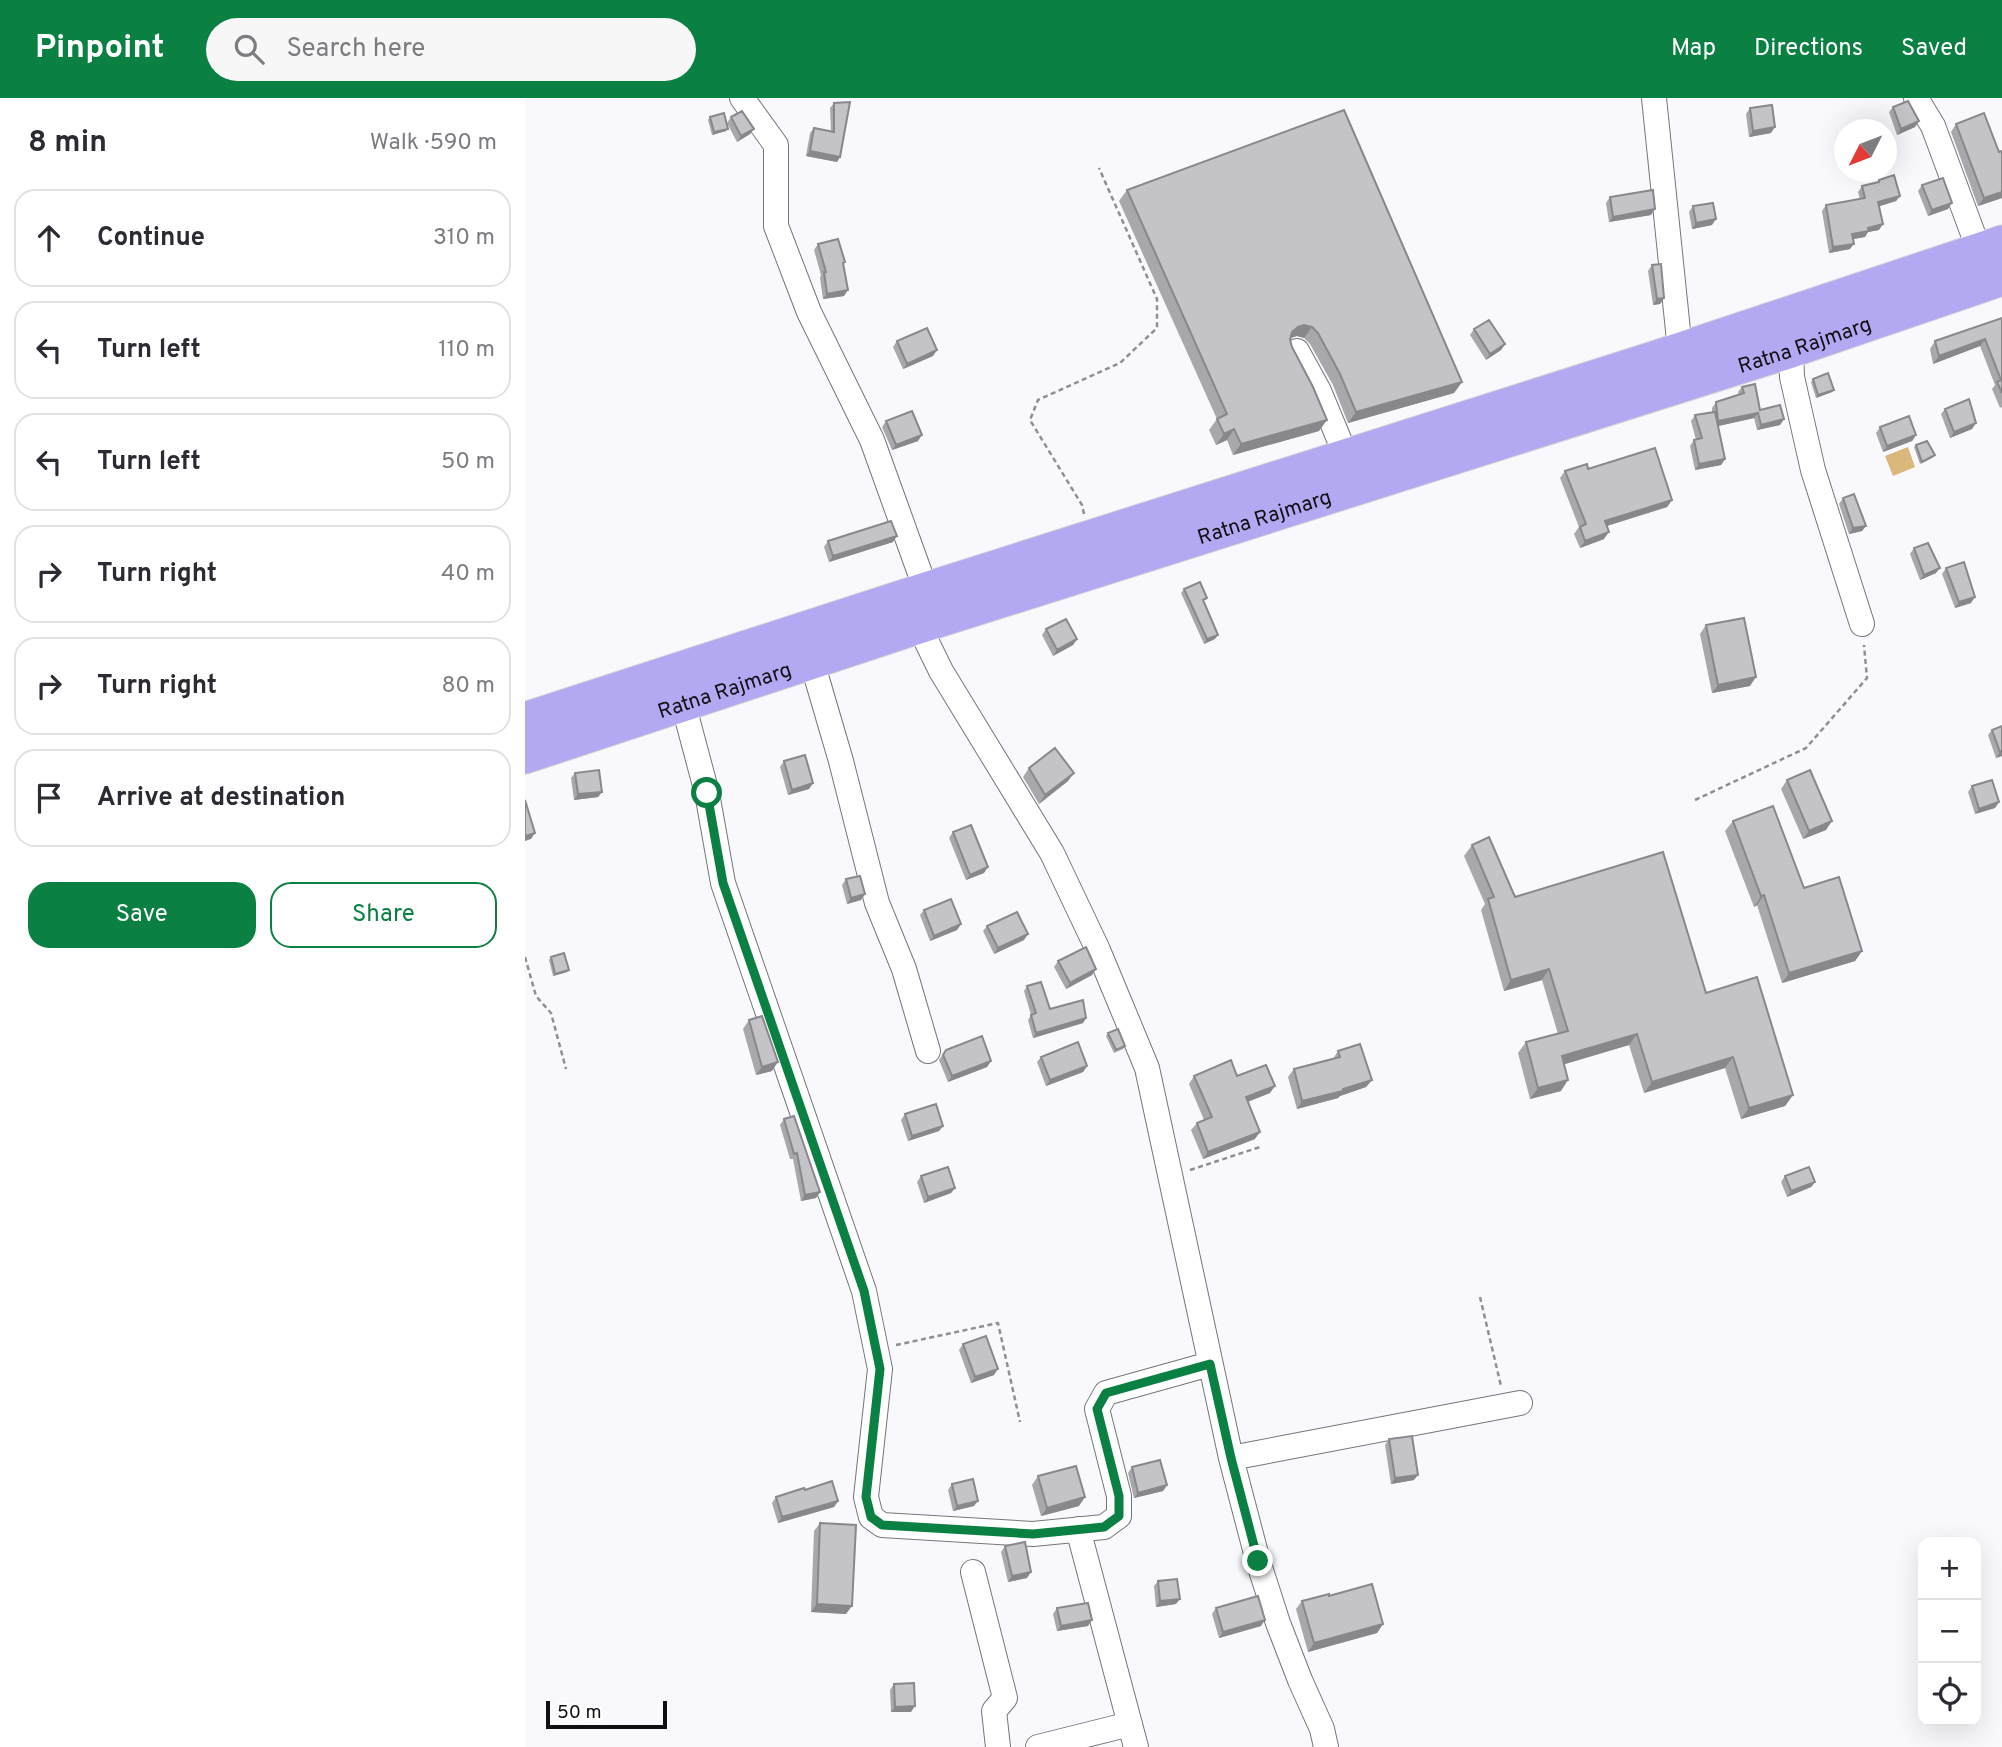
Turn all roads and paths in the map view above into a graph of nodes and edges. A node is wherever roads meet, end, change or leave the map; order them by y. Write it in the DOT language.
graph roads {
  1 [pos="742,98"];
  2 [pos="1654,98"];
  3 [pos="1916,98"];
  4 [pos="1099,168"];
  5 [pos="1992,264"];
  6 [pos="1680,350"];
  7 [pos="1791,350"];
  8 [pos="1297,351"];
  9 [pos="1346,456"];
  10 [pos="1090,538"];
  11 [pos="926,590"];
  12 [pos="1863,624"];
  13 [pos="919,626"];
  14 [pos="812,662"];
  15 [pos="683,703"];
  16 [pos="525,720"];
  17 [pos="525,755"];
  18 [pos="1695,800"];
  19 [pos="525,957"];
  20 [pos="928,1051"];
  21 [pos="566,1069"];
  22 [pos="1260,1147"];
  23 [pos="1170,1177"];
  24 [pos="1480,1297"];
  25 [pos="876,1350"];
  26 [pos="1210,1364"];
  27 [pos="1513,1405"];
  28 [pos="1020,1423"];
  29 [pos="1231,1458"];
  30 [pos="1077,1529"];
  31 [pos="973,1572"];
  32 [pos="1133,1735"];
  33 [pos="998,1747"];
  34 [pos="1038,1747"];
  35 [pos="1326,1747"];
  1 -- 11 [label="street"];
  2 -- 6 [label="street"];
  3 -- 5 [label="street"];
  4 -- 10 [label="path"];
  5 -- 6 [label="highway, Ratna Rajmarg"];
  5 -- 7 [label="highway, Ratna Rajmarg"];
  6 -- 9 [label="highway, Ratna Rajmarg"];
  7 -- 12 [label="street"];
  7 -- 13 [label="highway, Ratna Rajmarg"];
  8 -- 9 [label="street"];
  9 -- 10 [label="highway, Ratna Rajmarg"];
  10 -- 11 [label="highway, Ratna Rajmarg"];
  11 -- 16 [label="highway, Ratna Rajmarg"];
  12 -- 18 [label="path"];
  13 -- 14 [label="highway, Ratna Rajmarg"];
  13 -- 23 [label="street"];
  14 -- 15 [label="highway, Ratna Rajmarg"];
  14 -- 20 [label="street"];
  15 -- 17 [label="highway, Ratna Rajmarg"];
  15 -- 25 [label="street"];
  19 -- 21 [label="path"];
  22 -- 23 [label="path"];
  23 -- 26 [label="street"];
  24 -- 27 [label="path"];
  25 -- 28 [label="path"];
  25 -- 30 [label="street"];
  26 -- 29 [label="street"];
  26 -- 30 [label="street"];
  27 -- 29 [label="street"];
  29 -- 35 [label="street"];
  30 -- 32 [label="street"];
  31 -- 33 [label="street"];
  32 -- 34 [label="street"];
}
